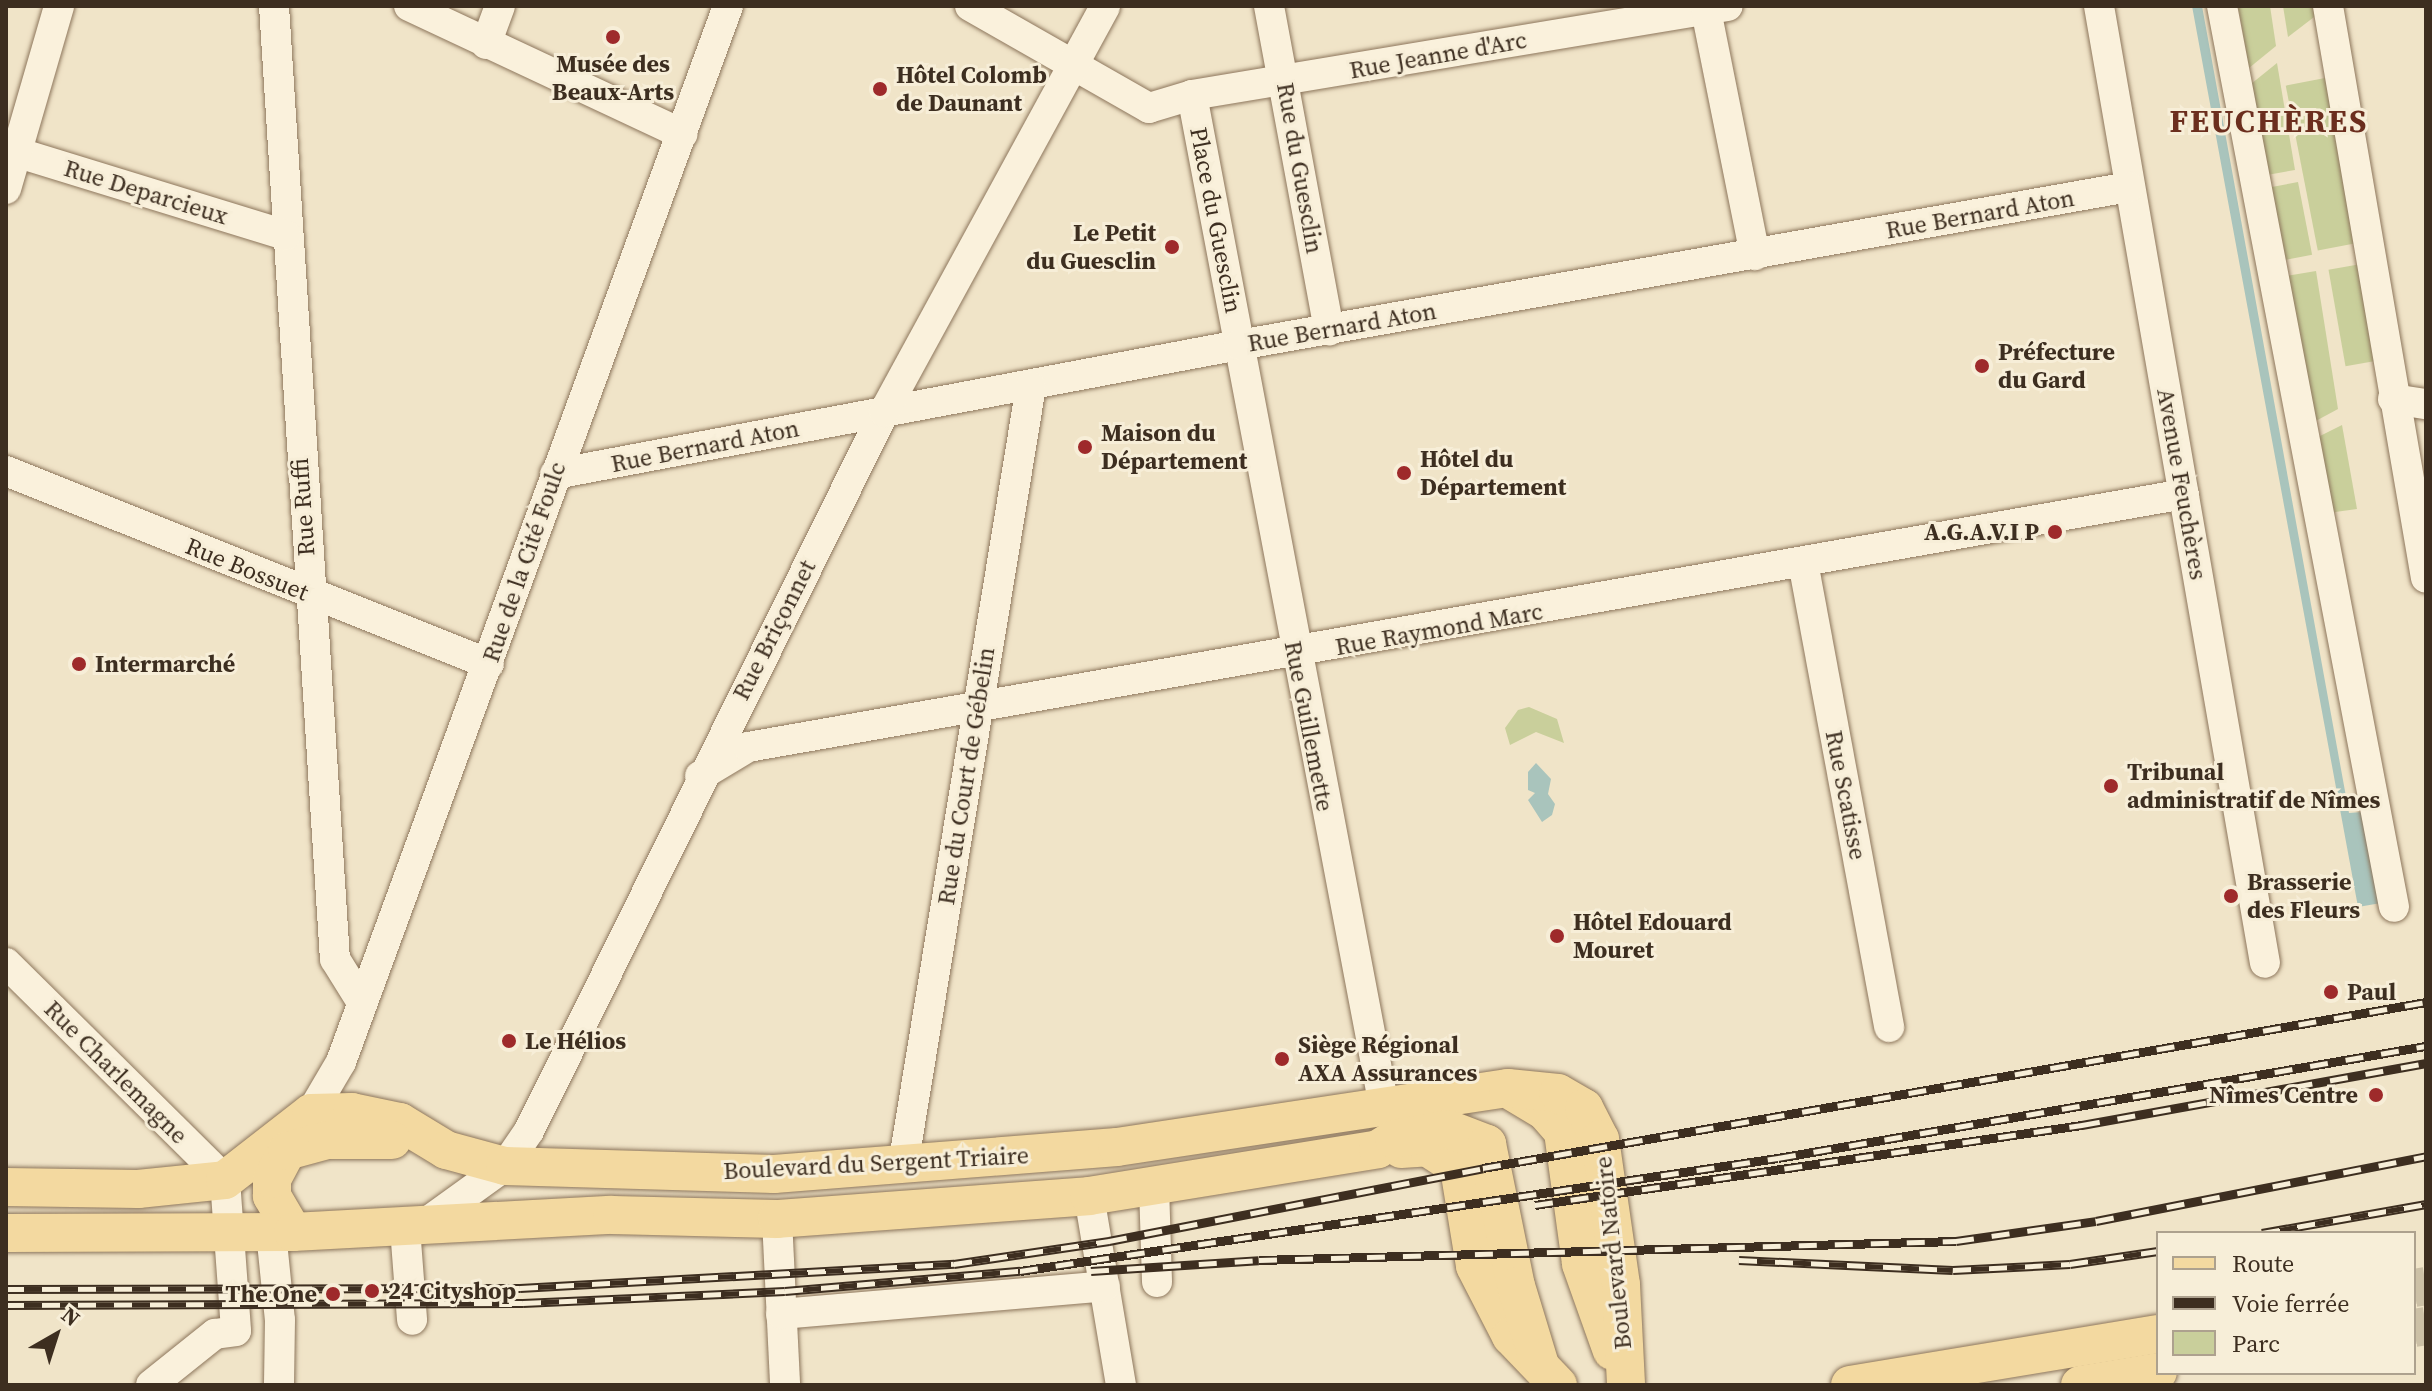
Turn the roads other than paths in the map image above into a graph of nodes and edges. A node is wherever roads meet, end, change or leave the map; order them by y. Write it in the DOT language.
graph roads {
  1 [pos="59,6"];
  2 [pos="274,6"];
  3 [pos="409,6"];
  4 [pos="500,6"];
  5 [pos="728,6"];
  6 [pos="970,6"];
  7 [pos="1105,6"];
  8 [pos="1269,6"];
  9 [pos="2099,6"];
  10 [pos="2222,6"];
  11 [pos="2328,6"];
  12 [pos="1717,8"];
  13 [pos="486,44"];
  14 [pos="1070,66"];
  15 [pos="1285,81"];
  16 [pos="1192,95"];
  17 [pos="682,134"];
  18 [pos="11,150"];
  19 [pos="2129,187"];
  20 [pos="6,189"];
  21 [pos="286,235"];
  22 [pos="1755,255"];
  23 [pos="1329,331"];
  24 [pos="1239,345"];
  25 [pos="1031,386"];
  26 [pos="2393,399"];
  27 [pos="2426,404"];
  28 [pos="884,412"];
  29 [pos="6,471"];
  30 [pos="555,474"];
  31 [pos="2184,494"];
  32 [pos="1803,562"];
  33 [pos="2426,578"];
  34 [pos="309,595"];
  35 [pos="1295,655"];
  36 [pos="489,664"];
  37 [pos="977,707"];
  38 [pos="700,776"];
  39 [pos="2394,907"];
  40 [pos="6,963"];
  41 [pos="2265,963"];
  42 [pos="361,1001"];
  43 [pos="1889,1027"];
  44 [pos="1508,1088"];
  45 [pos="1384,1106"];
  46 [pos="311,1113"];
  47 [pos="1378,1149"];
  48 [pos="446,1150"];
  49 [pos="287,1151"];
  50 [pos="505,1166"];
  51 [pos="903,1166"];
  52 [pos="225,1180"];
  53 [pos="1154,1186"];
  54 [pos="6,1187"];
  55 [pos="1089,1196"];
  56 [pos="777,1219"];
  57 [pos="412,1228"];
  58 [pos="282,1232"];
  59 [pos="6,1233"];
  60 [pos="228,1233"];
  61 [pos="1157,1282"];
  62 [pos="1105,1286"];
  63 [pos="781,1314"];
  64 [pos="412,1320"];
  65 [pos="236,1331"];
  66 [pos="2156,1334"];
  67 [pos="2156,1372"];
  68 [pos="1549,1375"];
  69 [pos="151,1385"];
  70 [pos="278,1385"];
  71 [pos="785,1385"];
  72 [pos="1121,1385"];
  73 [pos="1625,1385"];
  74 [pos="1850,1385"];
  75 [pos="2080,1385"];
  1 -- 18 [label="street"];
  2 -- 21 [label="street, Rue Ruffi"];
  3 -- 13 [label="street"];
  4 -- 13 [label="street"];
  5 -- 17 [label="street, Rue de la Cité Foulc"];
  6 -- 14 [label="street"];
  7 -- 14 [label="street, Rue Briçonnet"];
  8 -- 15 [label="street, Rue du Guesclin"];
  9 -- 19 [label="street, Avenue Feuchères"];
  10 -- 39 [label="street"];
  11 -- 26 [label="street"];
  12 -- 15 [label="street, Rue Jeanne d'Arc"];
  12 -- 22 [label="street"];
  13 -- 17 [label="street"];
  14 -- 16 [label="street, Rue Jeanne d'Arc"];
  14 -- 28 [label="street, Rue Briçonnet"];
  15 -- 16 [label="street, Rue Jeanne d'Arc"];
  15 -- 23 [label="street, Rue du Guesclin"];
  16 -- 24 [label="street, Place du Guesclin"];
  17 -- 30 [label="street, Rue de la Cité Foulc"];
  18 -- 20 [label="street"];
  18 -- 21 [label="street, Rue Deparcieux"];
  19 -- 22 [label="street, Rue Bernard Aton"];
  19 -- 31 [label="street, Avenue Feuchères"];
  21 -- 34 [label="street, Rue Ruffi"];
  22 -- 23 [label="street, Rue Bernard Aton"];
  23 -- 24 [label="street, Rue Bernard Aton"];
  24 -- 25 [label="street, Rue Bernard Aton"];
  24 -- 35 [label="street, Rue Guillemette"];
  25 -- 28 [label="street, Rue Bernard Aton"];
  25 -- 37 [label="street, Rue du Court de Gébelin"];
  26 -- 27 [label="street"];
  26 -- 33 [label="street"];
  28 -- 30 [label="street, Rue Bernard Aton"];
  28 -- 38 [label="street, Rue Briçonnet"];
  29 -- 34 [label="street, Rue Bossuet"];
  30 -- 36 [label="street, Rue de la Cité Foulc"];
  31 -- 32 [label="street, Rue Raymond Marc"];
  31 -- 41 [label="street, Avenue Feuchères"];
  32 -- 35 [label="street, Rue Raymond Marc"];
  32 -- 43 [label="street, Rue Scatisse"];
  34 -- 36 [label="street, Rue Bossuet"];
  34 -- 42 [label="street, Rue Ruffi"];
  35 -- 37 [label="street, Rue Raymond Marc"];
  35 -- 45 [label="street, Rue Guillemette"];
  36 -- 42 [label="street, Rue de la Cité Foulc"];
  37 -- 38 [label="street, Rue Raymond Marc"];
  37 -- 51 [label="street, Rue du Court de Gébelin"];
  38 -- 50 [label="street, Rue Briçonnet"];
  40 -- 52 [label="street, Rue Charlemagne"];
  42 -- 46 [label="street, Rue de la Cité Foulc"];
  44 -- 45 [label="main road, Boulevard du Sergent Triaire"];
  44 -- 73 [label="main road, Boulevard Natoire"];
  45 -- 51 [label="main road, Boulevard du Sergent Triaire"];
  46 -- 48 [label="main road, Boulevard du Sergent Triaire"];
  46 -- 49 [label="main road"];
  46 -- 52 [label="main road"];
  47 -- 53 [label="main road, Boulevard du Sergent Triaire"];
  47 -- 68 [label="main road"];
  47 -- 68 [label="main road, Boulevard du Sergent Triaire"];
  48 -- 49 [label="main road"];
  48 -- 50 [label="main road, Boulevard du Sergent Triaire"];
  49 -- 58 [label="main road"];
  50 -- 51 [label="main road, Boulevard du Sergent Triaire"];
  50 -- 57 [label="street, Rue Briçonnet"];
  52 -- 54 [label="main road"];
  52 -- 60 [label="street"];
  53 -- 55 [label="main road, Boulevard du Sergent Triaire"];
  53 -- 61 [label="street"];
  55 -- 56 [label="main road, Boulevard du Sergent Triaire"];
  55 -- 62 [label="street"];
  56 -- 57 [label="main road, Boulevard du Sergent Triaire"];
  56 -- 63 [label="street"];
  57 -- 58 [label="main road, Boulevard du Sergent Triaire"];
  57 -- 64 [label="street"];
  58 -- 60 [label="main road, Boulevard du Sergent Triaire"];
  58 -- 70 [label="street"];
  59 -- 60 [label="main road, Boulevard du Sergent Triaire"];
  60 -- 65 [label="street"];
  62 -- 63 [label="street"];
  62 -- 72 [label="street"];
  63 -- 71 [label="street"];
  65 -- 69 [label="street"];
  65 -- 70 [label="street"];
  66 -- 74 [label="main road"];
  67 -- 75 [label="main road"];
}
